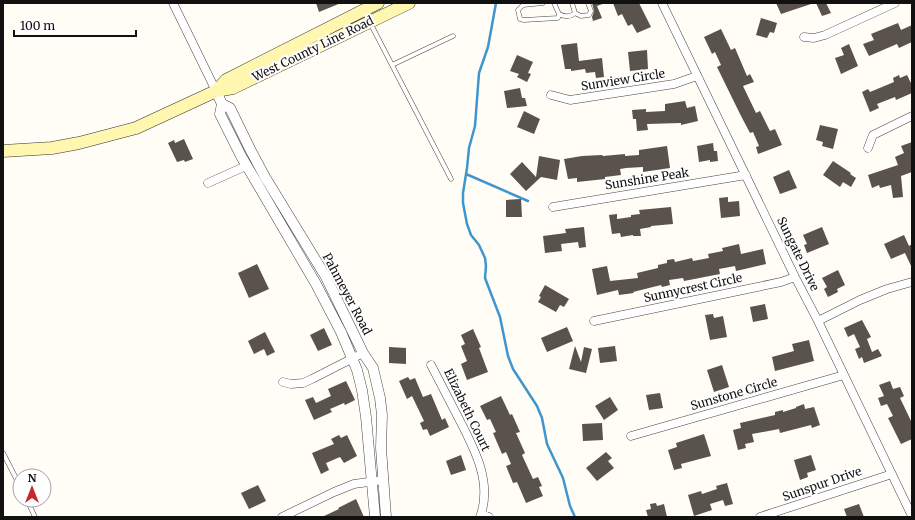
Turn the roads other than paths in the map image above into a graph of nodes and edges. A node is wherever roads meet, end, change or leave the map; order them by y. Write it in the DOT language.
graph roads {
  1 [pos="173,3"];
  2 [pos="378,3"];
  3 [pos="409,3"];
  4 [pos="544,3"];
  5 [pos="554,3"];
  6 [pos="572,3"];
  7 [pos="588,3"];
  8 [pos="662,3"];
  9 [pos="895,3"];
  10 [pos="364,10"];
  11 [pos="575,13"];
  12 [pos="559,14"];
  13 [pos="371,22"];
  14 [pos="453,36"];
  15 [pos="804,37"];
  16 [pos="392,65"];
  17 [pos="697,76"];
  18 [pos="216,91"];
  19 [pos="551,95"];
  20 [pos="222,104"];
  21 [pos="912,116"];
  22 [pos="868,148"];
  23 [pos="3,151"];
  24 [pos="246,166"];
  25 [pos="746,175"];
  26 [pos="451,179"];
  27 [pos="208,183"];
  28 [pos="553,207"];
  29 [pos="795,277"];
  30 [pos="912,282"];
  31 [pos="594,321"];
  32 [pos="818,321"];
  33 [pos="363,353"];
  34 [pos="352,359"];
  35 [pos="431,365"];
  36 [pos="844,375"];
  37 [pos="283,382"];
  38 [pos="632,436"];
  39 [pos="3,453"];
  40 [pos="12,470"];
  41 [pos="892,474"];
  42 [pos="383,480"];
  43 [pos="372,481"];
  44 [pos="483,516"];
  45 [pos="912,516"];
  46 [pos="282,517"];
  47 [pos="375,517"];
  48 [pos="386,517"];
  49 [pos="760,517"];
  1 -- 18 [label="street, Pahmeyer Road"];
  2 -- 10 [label="main road, West County Line Road"];
  3 -- 13 [label="main road, West County Line Road"];
  4 -- 12 [label="lane"];
  5 -- 12 [label="lane"];
  6 -- 11 [label="lane"];
  7 -- 11 [label="lane"];
  8 -- 17 [label="street, Sungate Drive"];
  9 -- 15 [label="street"];
  10 -- 13 [label="lane"];
  10 -- 18 [label="main road, West County Line Road"];
  11 -- 12 [label="lane"];
  13 -- 16 [label="lane"];
  13 -- 18 [label="main road, West County Line Road"];
  14 -- 16 [label="lane"];
  16 -- 26 [label="lane"];
  17 -- 19 [label="street, Sunview Circle"];
  17 -- 25 [label="street, Sungate Drive"];
  18 -- 20 [label="street, Pahmeyer Road"];
  18 -- 23 [label="main road, West County Line Road"];
  20 -- 24 [label="street, Pahmeyer Road"];
  20 -- 33 [label="street, Pahmeyer Road"];
  21 -- 22 [label="street"];
  24 -- 27 [label="street"];
  24 -- 34 [label="street, Pahmeyer Road"];
  25 -- 28 [label="street, Sunshine Peak"];
  25 -- 29 [label="street, Sungate Drive"];
  29 -- 31 [label="street, Sunnycrest Circle"];
  29 -- 32 [label="street, Sungate Drive"];
  30 -- 32 [label="street"];
  32 -- 36 [label="street, Sungate Drive"];
  33 -- 34 [label="street"];
  33 -- 42 [label="street, Pahmeyer Road"];
  34 -- 37 [label="street"];
  34 -- 43 [label="street, Pahmeyer Road"];
  35 -- 44 [label="street, Elizabeth Court"];
  36 -- 38 [label="street, Sunstone Circle"];
  36 -- 41 [label="street, Sungate Drive"];
  39 -- 40 [label="lane"];
  41 -- 45 [label="street, Sungate Drive"];
  41 -- 49 [label="street, Sunspur Drive"];
  42 -- 43 [label="street"];
  42 -- 48 [label="street, Pahmeyer Road"];
  43 -- 46 [label="street"];
  43 -- 47 [label="street, Pahmeyer Road"];
}
